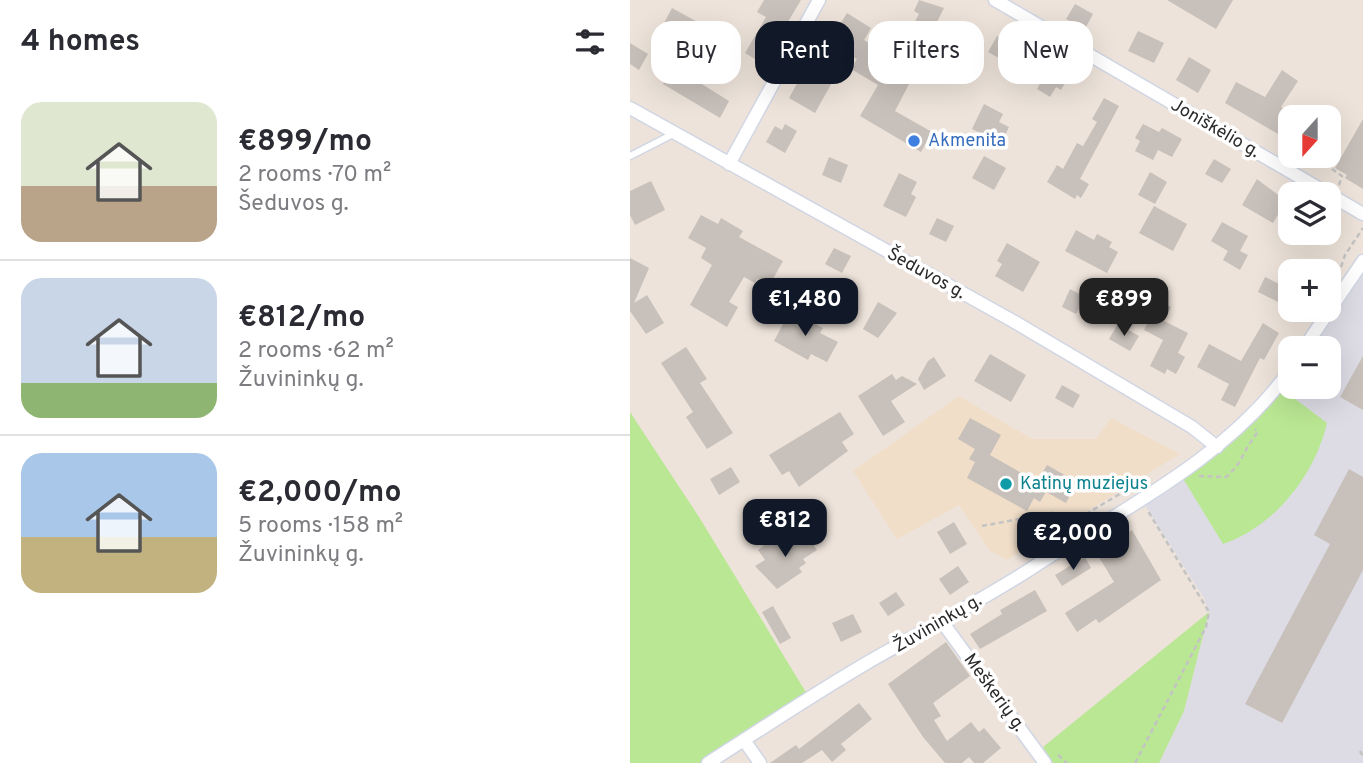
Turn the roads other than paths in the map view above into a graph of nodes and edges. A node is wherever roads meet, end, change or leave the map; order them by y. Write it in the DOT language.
graph roads {
  1 [pos="819,0"];
  2 [pos="995,0"];
  3 [pos="630,108"];
  4 [pos="675,133"];
  5 [pos="630,156"];
  6 [pos="729,164"];
  7 [pos="1363,214"];
  8 [pos="1363,261"];
  9 [pos="1312,336"];
  10 [pos="1278,384"];
  11 [pos="1217,447"];
  12 [pos="943,623"];
  13 [pos="744,740"];
  14 [pos="708,763"];
  15 [pos="760,763"];
  16 [pos="1045,763"];
  1 -- 6 [label="street"];
  2 -- 7 [label="street, Joniškėlio g."];
  3 -- 4 [label="street, Šeduvos g."];
  4 -- 5 [label="lane"];
  4 -- 6 [label="street, Šeduvos g."];
  6 -- 11 [label="street, Šeduvos g."];
  8 -- 9 [label="street"];
  10 -- 11 [label="street, Žuvininkų g."];
  11 -- 12 [label="street, Žuvininkų g."];
  12 -- 13 [label="street, Žuvininkų g."];
  12 -- 16 [label="street, Meškerių g."];
  13 -- 14 [label="street, Žuvininkų g."];
  13 -- 15 [label="street"];
}
